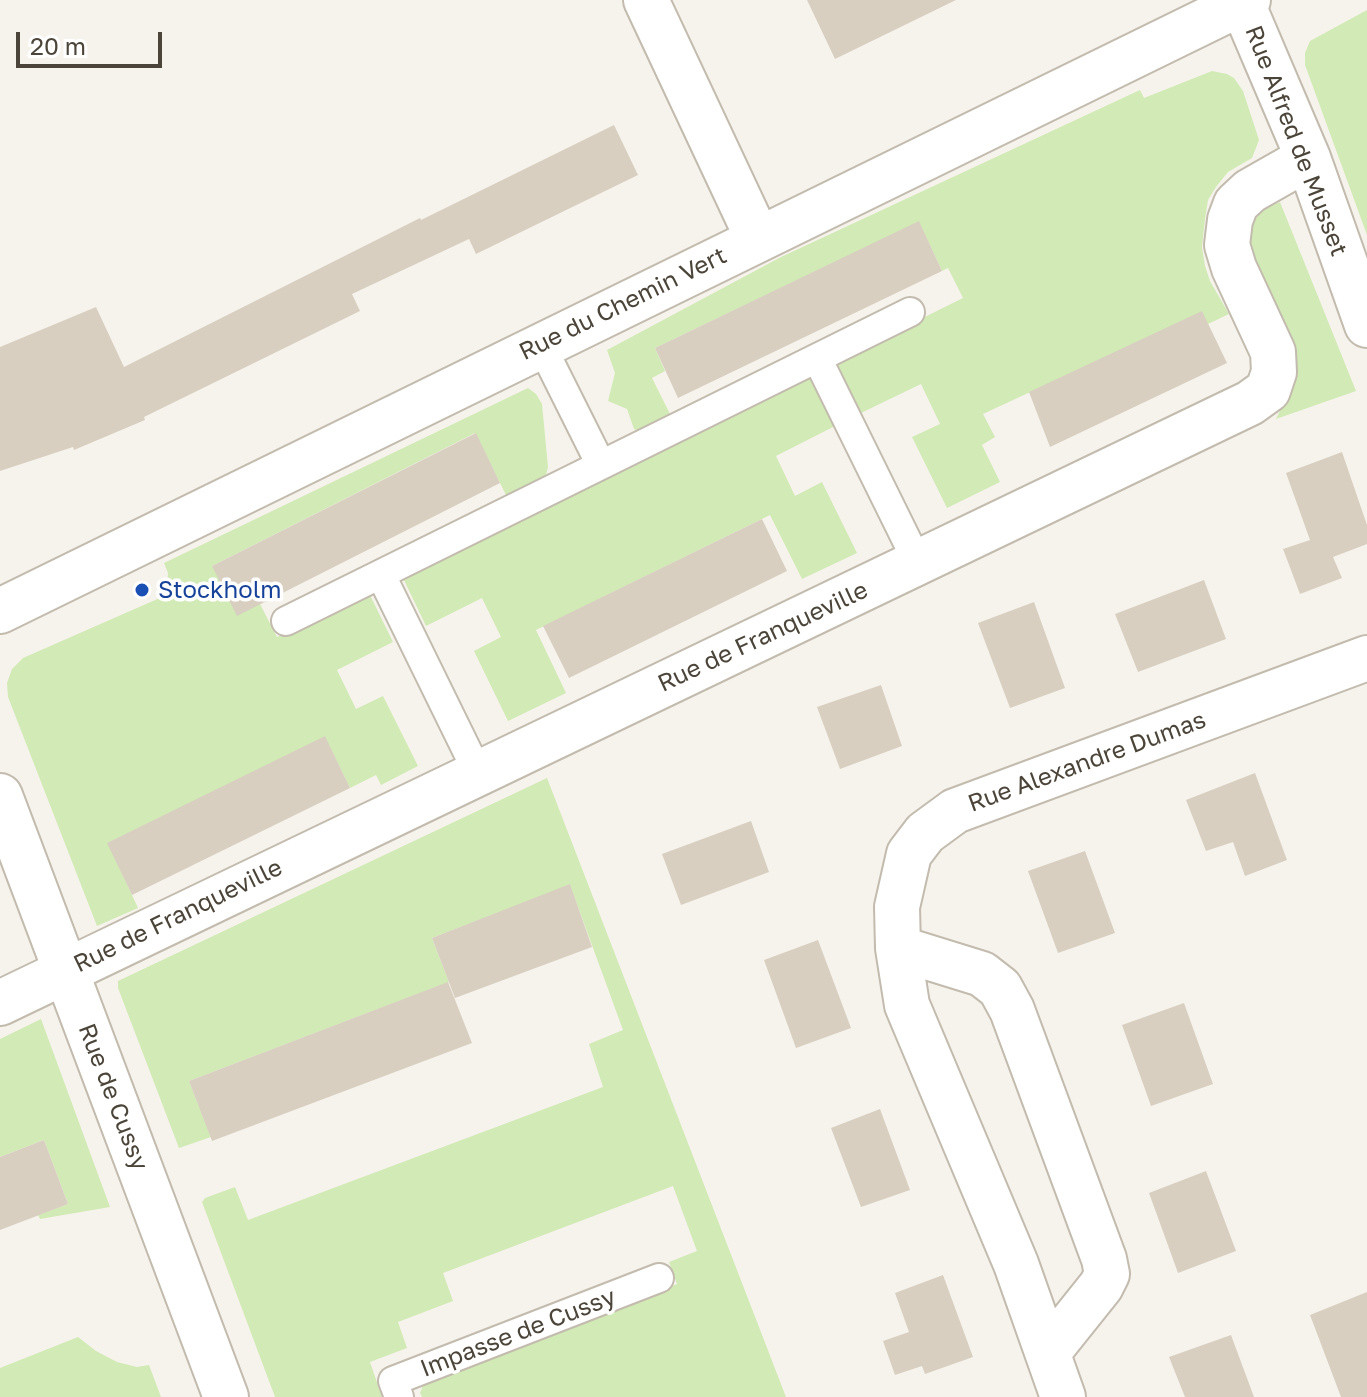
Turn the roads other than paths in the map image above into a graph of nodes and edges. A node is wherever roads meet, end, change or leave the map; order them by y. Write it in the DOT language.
graph roads {
  1 [pos="646,0"];
  2 [pos="1245,1"];
  3 [pos="1308,158"];
  4 [pos="758,239"];
  5 [pos="1364,308"];
  6 [pos="910,312"];
  7 [pos="541,345"];
  8 [pos="817,358"];
  9 [pos="601,465"];
  10 [pos="918,563"];
  11 [pos="381,575"];
  12 [pos="0,611"];
  13 [pos="286,621"];
  14 [pos="1367,658"];
  15 [pos="478,773"];
  16 [pos="0,796"];
  17 [pos="898,948"];
  18 [pos="65,970"];
  19 [pos="0,1003"];
  20 [pos="659,1278"];
  21 [pos="1049,1351"];
  22 [pos="226,1397"];
  23 [pos="399,1397"];
  24 [pos="1063,1397"];
  1 -- 4 [label="street"];
  2 -- 3 [label="street, Rue Alfred de Musset"];
  2 -- 4 [label="street, Rue du Chemin Vert"];
  3 -- 5 [label="street, Rue Alfred de Musset"];
  3 -- 10 [label="street, Rue de Franqueville"];
  4 -- 7 [label="street, Rue du Chemin Vert"];
  6 -- 8 [label="lane"];
  7 -- 9 [label="lane"];
  7 -- 12 [label="street, Rue du Chemin Vert"];
  8 -- 9 [label="lane"];
  8 -- 10 [label="lane"];
  9 -- 11 [label="lane"];
  10 -- 15 [label="street, Rue de Franqueville"];
  11 -- 13 [label="lane"];
  11 -- 15 [label="lane"];
  14 -- 17 [label="street, Rue Alexandre Dumas"];
  15 -- 18 [label="street, Rue de Franqueville"];
  16 -- 18 [label="street, Rue de Cussy"];
  17 -- 21 [label="street, Rue Alexandre Dumas"];
  17 -- 21 [label="street"];
  18 -- 19 [label="street, Rue de Franqueville"];
  18 -- 22 [label="street, Rue de Cussy"];
  20 -- 23 [label="lane, Impasse de Cussy"];
  21 -- 24 [label="street, Rue Alexandre Dumas"];
}
